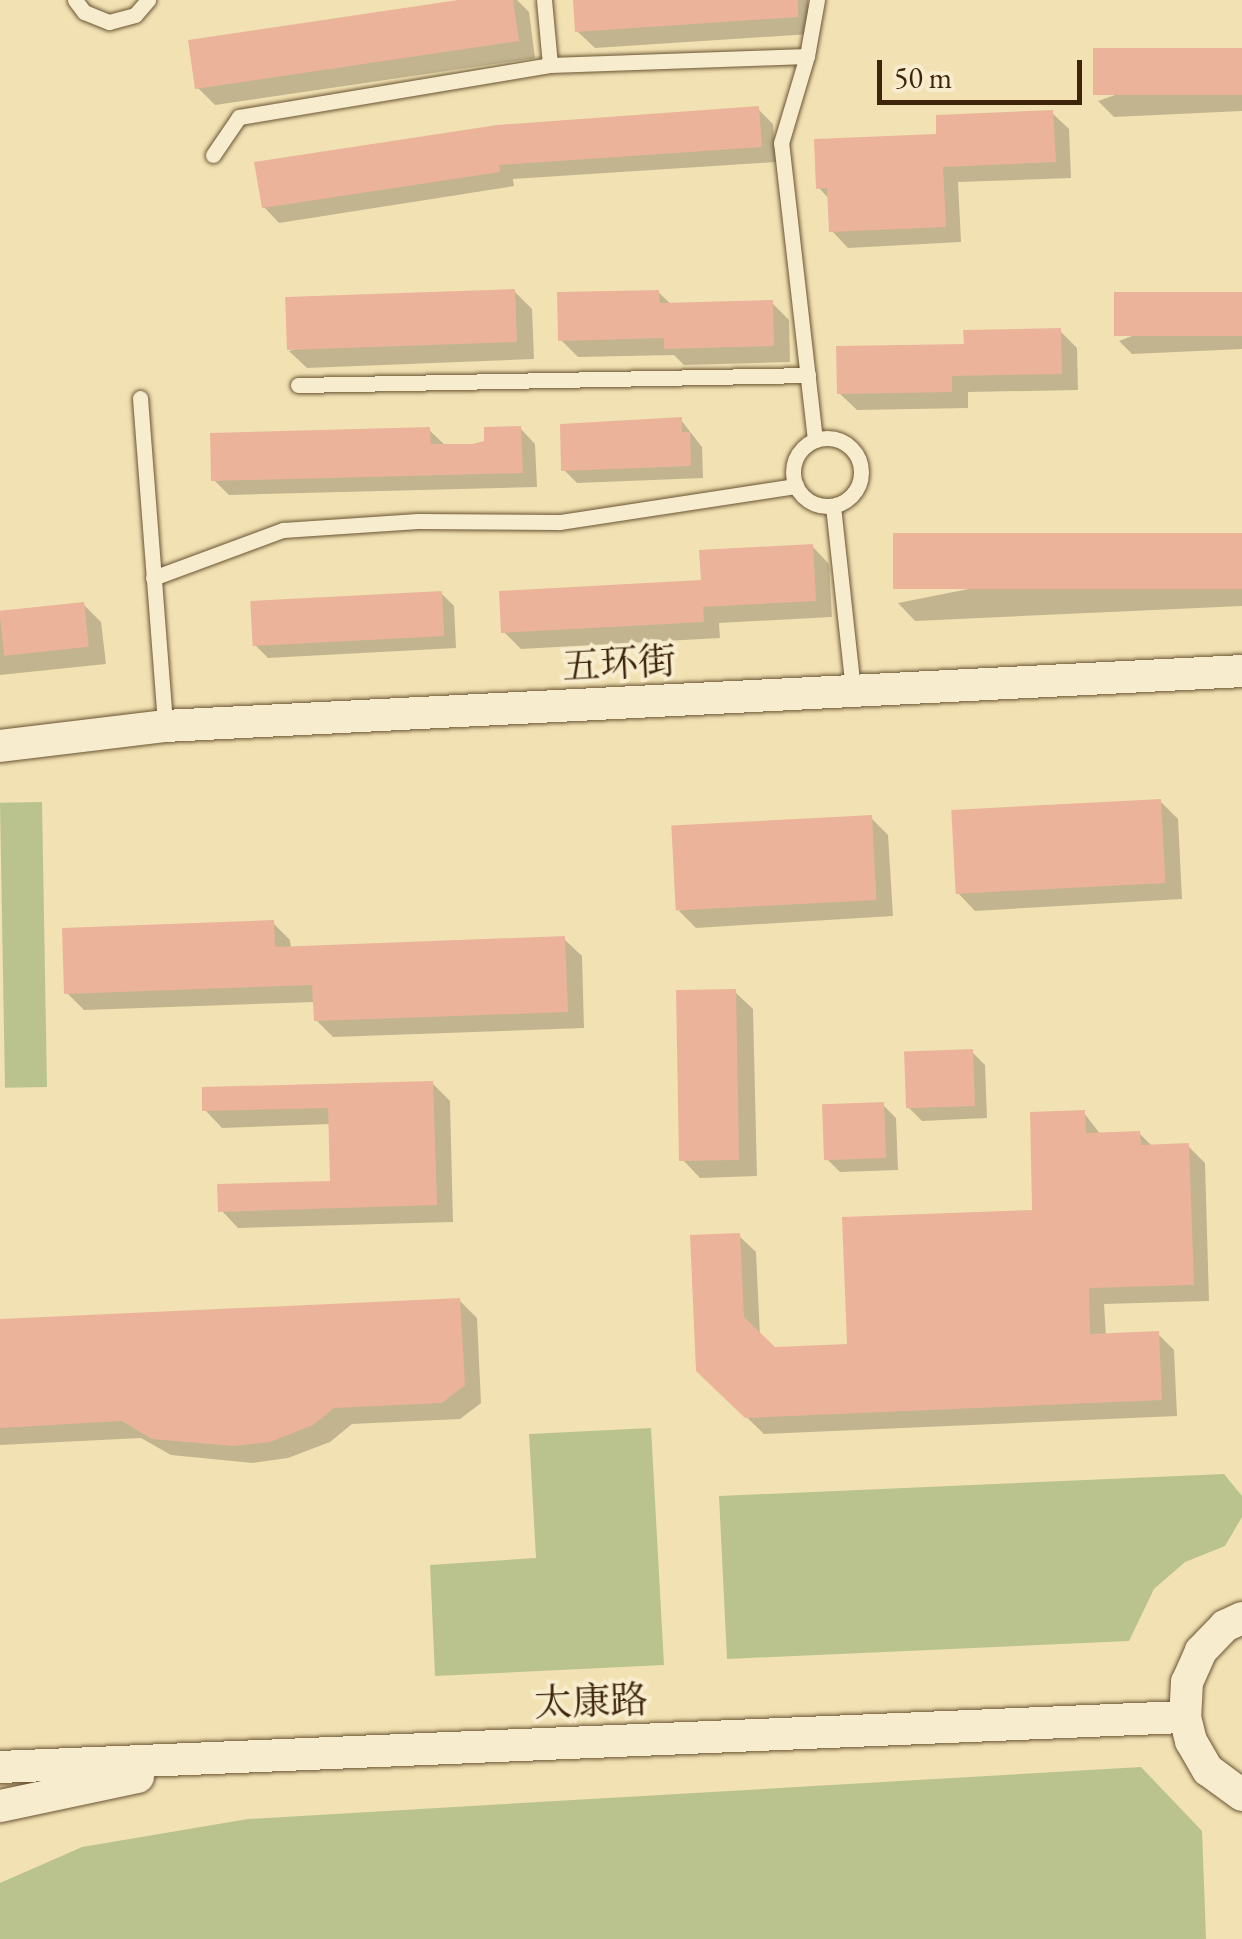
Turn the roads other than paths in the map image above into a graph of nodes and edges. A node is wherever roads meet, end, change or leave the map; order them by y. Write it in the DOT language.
graph roads {
  1 [pos="75,0"];
  2 [pos="148,0"];
  3 [pos="544,0"];
  4 [pos="817,0"];
  5 [pos="807,56"];
  6 [pos="550,66"];
  7 [pos="212,155"];
  8 [pos="808,375"];
  9 [pos="298,385"];
  10 [pos="140,398"];
  11 [pos="815,440"];
  12 [pos="796,486"];
  13 [pos="833,506"];
  14 [pos="153,578"];
  15 [pos="1242,671"];
  16 [pos="853,691"];
  17 [pos="165,726"];
  18 [pos="0,746"];
  19 [pos="1242,1618"];
  20 [pos="1185,1716"];
  21 [pos="371,1750"];
  22 [pos="0,1767"];
  23 [pos="1242,1794"];
  24 [pos="0,1806"];
  1 -- 2 [label="lane"];
  3 -- 6 [label="lane"];
  4 -- 5 [label="lane"];
  5 -- 6 [label="lane"];
  5 -- 8 [label="lane"];
  6 -- 7 [label="lane"];
  8 -- 9 [label="lane"];
  8 -- 11 [label="lane"];
  10 -- 14 [label="lane"];
  11 -- 12 [label="lane"];
  11 -- 13 [label="lane"];
  12 -- 13 [label="lane"];
  12 -- 14 [label="lane"];
  13 -- 16 [label="lane"];
  14 -- 17 [label="lane"];
  15 -- 16 [label="street, 五环街"];
  16 -- 17 [label="street, 五环街"];
  17 -- 18 [label="street, 五环街"];
  19 -- 20 [label="street"];
  20 -- 21 [label="street, 太康路"];
  20 -- 23 [label="street"];
  21 -- 22 [label="street, 太康路"];
  21 -- 24 [label="street"];
}
